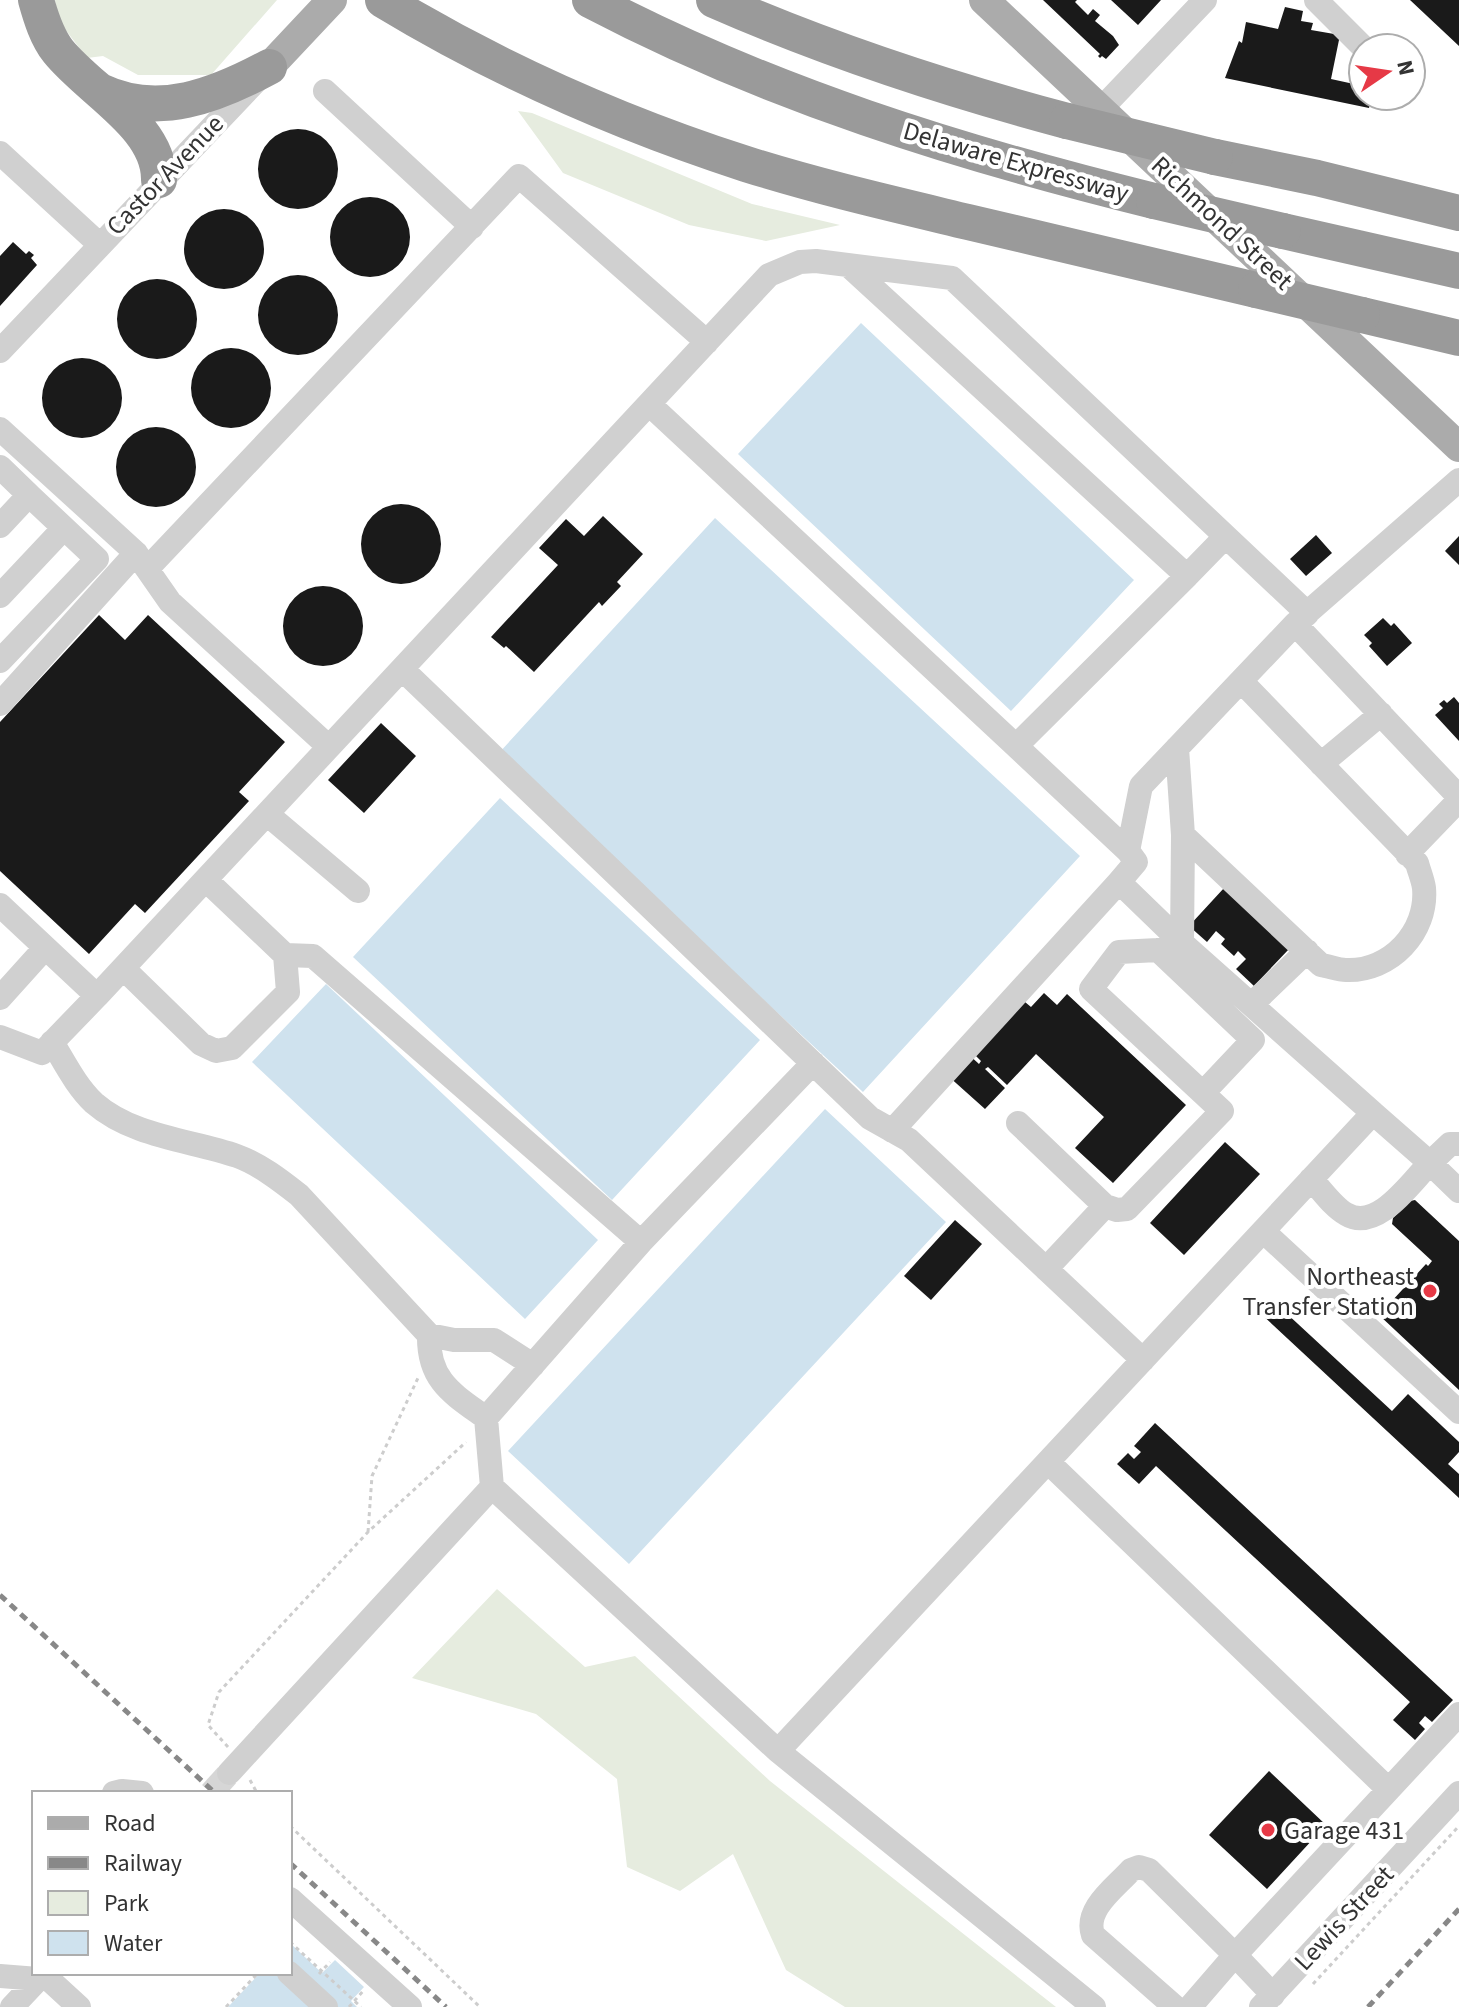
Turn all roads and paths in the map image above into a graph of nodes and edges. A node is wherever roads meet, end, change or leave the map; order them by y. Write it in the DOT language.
graph roads {
  1 [pos="36,0"];
  2 [pos="332,0"];
  3 [pos="383,0"];
  4 [pos="569,0"];
  5 [pos="590,0"];
  6 [pos="714,0"];
  7 [pos="984,0"];
  8 [pos="1205,0"];
  9 [pos="1316,0"];
  10 [pos="1348,32"];
  11 [pos="657,35"];
  12 [pos="269,67"];
  13 [pos="91,85"];
  14 [pos="325,91"];
  15 [pos="1101,109"];
  16 [pos="0,153"];
  17 [pos="1317,178"];
  18 [pos="159,180"];
  19 [pos="1459,200"];
  20 [pos="1459,213"];
  21 [pos="472,227"];
  22 [pos="99,244"];
  23 [pos="849,266"];
  24 [pos="1459,271"];
  25 [pos="1459,338"];
  26 [pos="707,342"];
  27 [pos="0,351"];
  28 [pos="649,404"];
  29 [pos="0,429"];
  30 [pos="1459,447"];
  31 [pos="0,467"];
  32 [pos="1459,480"];
  33 [pos="29,495"];
  34 [pos="101,521"];
  35 [pos="0,526"];
  36 [pos="73,537"];
  37 [pos="1225,537"];
  38 [pos="142,561"];
  39 [pos="1187,576"];
  40 [pos="0,596"];
  41 [pos="1301,619"];
  42 [pos="0,661"];
  43 [pos="402,669"];
  44 [pos="1241,681"];
  45 [pos="0,704"];
  46 [pos="1381,714"];
  47 [pos="1016,746"];
  48 [pos="329,747"];
  49 [pos="1177,748"];
  50 [pos="1321,764"];
  51 [pos="1459,798"];
  52 [pos="267,814"];
  53 [pos="1183,835"];
  54 [pos="1128,851"];
  55 [pos="1407,854"];
  56 [pos="206,880"];
  57 [pos="1119,882"];
  58 [pos="358,891"];
  59 [pos="0,905"];
  60 [pos="1182,943"];
  61 [pos="45,948"];
  62 [pos="1158,950"];
  63 [pos="1307,951"];
  64 [pos="285,955"];
  65 [pos="124,969"];
  66 [pos="97,996"];
  67 [pos="0,998"];
  68 [pos="1252,1004"];
  69 [pos="0,1037"];
  70 [pos="52,1042"];
  71 [pos="813,1063"];
  72 [pos="1203,1093"];
  73 [pos="1373,1113"];
  74 [pos="1018,1123"];
  75 [pos="892,1131"];
  76 [pos="1459,1144"];
  77 [pos="1430,1163"];
  78 [pos="1311,1179"];
  79 [pos="1459,1191"];
  80 [pos="1105,1206"];
  81 [pos="1263,1231"];
  82 [pos="641,1242"];
  83 [pos="1046,1269"];
  84 [pos="429,1342"];
  85 [pos="1143,1360"];
  86 [pos="533,1365"];
  87 [pos="1459,1412"];
  88 [pos="486,1418"];
  89 [pos="1048,1462"];
  90 [pos="492,1487"];
  91 [pos="368,1532"];
  92 [pos="1459,1714"];
  93 [pos="778,1751"];
  94 [pos="235,1767"];
  95 [pos="1387,1788"];
  96 [pos="1459,1793"];
  97 [pos="1459,1826"];
  98 [pos="292,1828"];
  99 [pos="292,1903"];
  100 [pos="292,1944"];
  101 [pos="1235,1955"];
  102 [pos="42,1975"];
  103 [pos="256,1975"];
  104 [pos="292,1975"];
  105 [pos="344,1979"];
  106 [pos="3,1980"];
  107 [pos="1312,1984"];
  108 [pos="332,1997"];
  109 [pos="354,2001"];
  110 [pos="1267,2001"];
  111 [pos="12,2007"];
  112 [pos="79,2007"];
  113 [pos="226,2007"];
  114 [pos="349,2007"];
  115 [pos="361,2007"];
  116 [pos="410,2007"];
  117 [pos="480,2007"];
  118 [pos="1094,2007"];
  119 [pos="1175,2007"];
  120 [pos="1190,2007"];
  1 -- 13 [label="highway"];
  2 -- 12 [label="main road, Castor Avenue"];
  3 -- 25 [label="highway, bridge"];
  4 -- 11 [label="highway"];
  5 -- 11 [label="highway, Delaware Expressway"];
  6 -- 17 [label="highway, Delaware Expressway, bridge"];
  7 -- 15 [label="main road, Richmond Street"];
  8 -- 15 [label="street"];
  9 -- 10 [label="street"];
  11 -- 24 [label="highway, Delaware Expressway, bridge"];
  12 -- 13 [label="highway"];
  12 -- 18 [label="street, Castor Avenue"];
  13 -- 18 [label="highway"];
  14 -- 21 [label="street"];
  15 -- 30 [label="main road, Richmond Street"];
  16 -- 22 [label="street"];
  17 -- 19 [label="highway"];
  17 -- 20 [label="highway, Delaware Expressway"];
  18 -- 22 [label="street, Castor Avenue"];
  21 -- 26 [label="street"];
  21 -- 38 [label="street"];
  22 -- 27 [label="street, Castor Avenue"];
  23 -- 26 [label="street"];
  23 -- 37 [label="street"];
  23 -- 39 [label="street"];
  26 -- 28 [label="street"];
  28 -- 43 [label="street"];
  28 -- 47 [label="street"];
  29 -- 34 [label="street"];
  31 -- 33 [label="street"];
  32 -- 41 [label="street"];
  33 -- 35 [label="street"];
  33 -- 36 [label="street"];
  34 -- 36 [label="street"];
  34 -- 38 [label="street"];
  36 -- 40 [label="street"];
  36 -- 42 [label="street"];
  37 -- 39 [label="street"];
  37 -- 41 [label="street"];
  38 -- 45 [label="street"];
  38 -- 48 [label="street"];
  39 -- 47 [label="street"];
  41 -- 44 [label="street"];
  41 -- 46 [label="street"];
  43 -- 48 [label="street"];
  43 -- 71 [label="street"];
  44 -- 49 [label="street"];
  44 -- 50 [label="street"];
  46 -- 50 [label="street"];
  46 -- 51 [label="street"];
  47 -- 54 [label="street"];
  48 -- 52 [label="street"];
  49 -- 53 [label="street"];
  49 -- 54 [label="street"];
  50 -- 55 [label="street"];
  51 -- 55 [label="street"];
  52 -- 56 [label="street"];
  52 -- 58 [label="street"];
  53 -- 60 [label="street"];
  53 -- 63 [label="street"];
  54 -- 57 [label="street"];
  55 -- 63 [label="street"];
  56 -- 64 [label="street"];
  56 -- 65 [label="street"];
  57 -- 60 [label="street"];
  57 -- 75 [label="street"];
  59 -- 61 [label="street"];
  60 -- 62 [label="street"];
  60 -- 68 [label="street"];
  61 -- 66 [label="street"];
  61 -- 67 [label="street"];
  62 -- 72 [label="street"];
  62 -- 72 [label="street"];
  63 -- 68 [label="street"];
  64 -- 65 [label="street"];
  64 -- 82 [label="street"];
  65 -- 66 [label="street"];
  66 -- 70 [label="street"];
  68 -- 73 [label="street"];
  69 -- 70 [label="street"];
  70 -- 84 [label="street"];
  71 -- 75 [label="street"];
  71 -- 82 [label="street"];
  72 -- 80 [label="street"];
  73 -- 77 [label="street"];
  73 -- 78 [label="street"];
  74 -- 80 [label="street"];
  75 -- 83 [label="street"];
  76 -- 77 [label="street"];
  77 -- 78 [label="street"];
  77 -- 79 [label="street"];
  78 -- 81 [label="street"];
  80 -- 83 [label="street"];
  81 -- 85 [label="street"];
  81 -- 87 [label="street"];
  82 -- 86 [label="street"];
  83 -- 85 [label="street"];
  84 -- 86 [label="street"];
  84 -- 88 [label="street"];
  84 -- 91 [label="path"];
  85 -- 89 [label="street"];
  86 -- 88 [label="street"];
  88 -- 90 [label="street"];
  88 -- 91 [label="path"];
  89 -- 93 [label="street"];
  89 -- 95 [label="street"];
  90 -- 93 [label="street"];
  90 -- 94 [label="street"];
  91 -- 94 [label="path"];
  92 -- 95 [label="street"];
  93 -- 118 [label="street"];
  95 -- 101 [label="street"];
  96 -- 110 [label="street, Lewis Street"];
  97 -- 107 [label="path"];
  98 -- 117 [label="path"];
  99 -- 116 [label="street"];
  100 -- 108 [label="path"];
  101 -- 110 [label="street"];
  101 -- 119 [label="street"];
  101 -- 120 [label="street"];
  102 -- 106 [label="street"];
  102 -- 111 [label="street"];
  102 -- 112 [label="street"];
  103 -- 113 [label="path"];
  104 -- 108 [label="street"];
  105 -- 108 [label="path"];
  108 -- 109 [label="path"];
  109 -- 114 [label="path"];
  109 -- 115 [label="path"];
}
